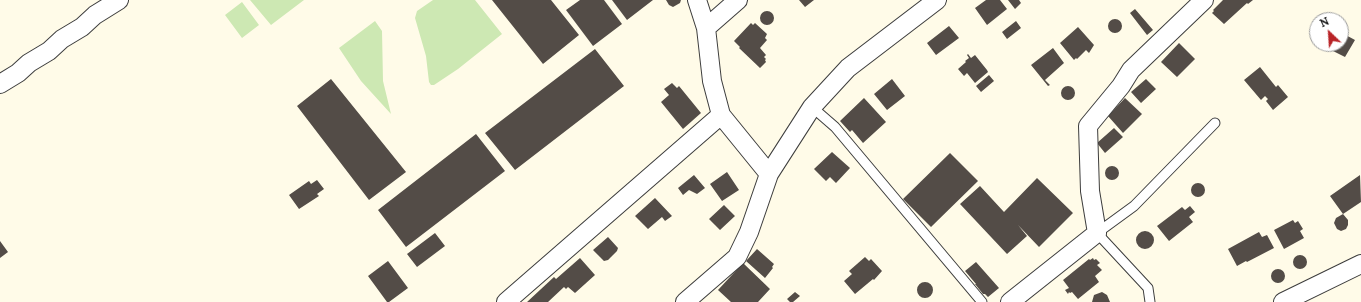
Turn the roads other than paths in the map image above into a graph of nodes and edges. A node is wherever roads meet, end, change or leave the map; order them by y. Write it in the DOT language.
graph roads {
  1 [pos="119,0"];
  2 [pos="697,0"];
  3 [pos="738,0"];
  4 [pos="937,0"];
  5 [pos="1204,0"];
  6 [pos="706,28"];
  7 [pos="0,84"];
  8 [pos="812,107"];
  9 [pos="721,115"];
  10 [pos="1215,123"];
  11 [pos="769,174"];
  12 [pos="1097,233"];
  13 [pos="1361,264"];
  14 [pos="506,302"];
  15 [pos="685,302"];
  16 [pos="982,302"];
  17 [pos="1010,302"];
  18 [pos="1150,302"];
  19 [pos="1283,302"];
  1 -- 7 [label="street"];
  2 -- 6 [label="street"];
  3 -- 6 [label="street"];
  4 -- 8 [label="street"];
  5 -- 12 [label="street"];
  6 -- 9 [label="street"];
  8 -- 11 [label="street"];
  8 -- 16 [label="lane"];
  9 -- 11 [label="street"];
  9 -- 14 [label="street"];
  10 -- 12 [label="lane"];
  11 -- 15 [label="street"];
  12 -- 17 [label="street"];
  12 -- 18 [label="lane"];
  13 -- 19 [label="street"];
}
